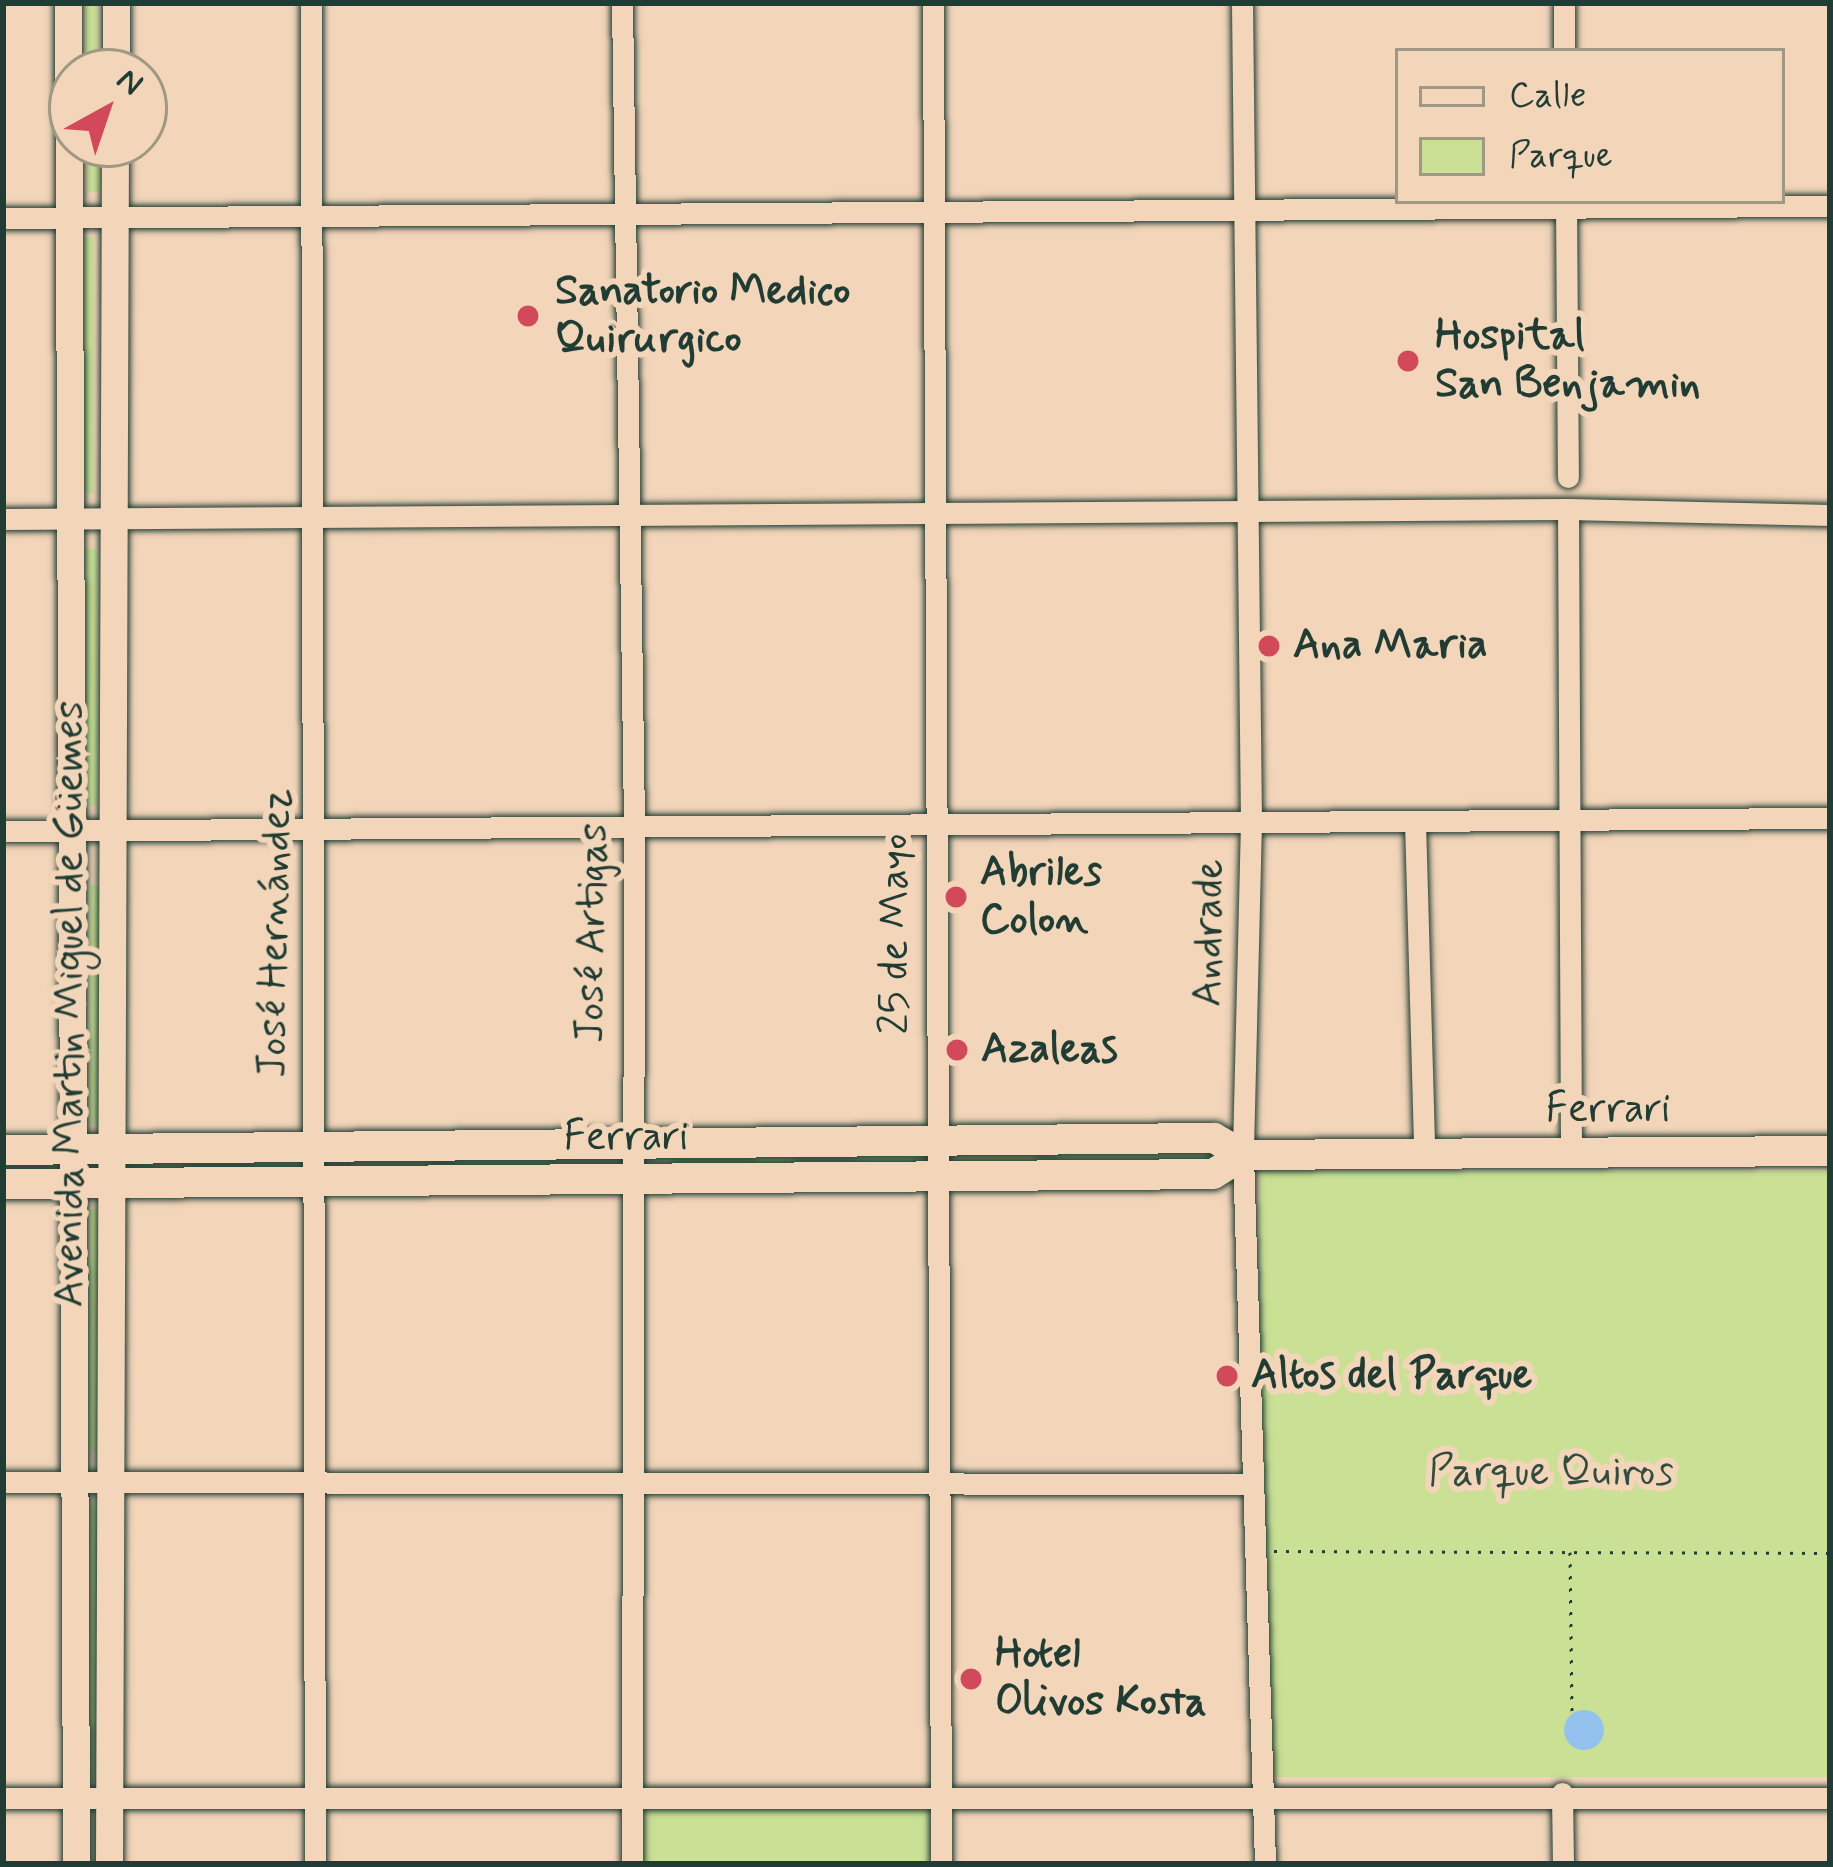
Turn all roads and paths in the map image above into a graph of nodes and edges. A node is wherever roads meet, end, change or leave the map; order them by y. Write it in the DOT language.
graph roads {
  1 [pos="68,3"];
  2 [pos="116,3"];
  3 [pos="311,3"];
  4 [pos="622,3"];
  5 [pos="933,3"];
  6 [pos="1242,3"];
  7 [pos="1564,3"];
  8 [pos="116,48"];
  9 [pos="1564,48"];
  10 [pos="115,168"];
  11 [pos="1566,204"];
  12 [pos="1830,206"];
  13 [pos="1242,210"];
  14 [pos="931,212"];
  15 [pos="623,214"];
  16 [pos="312,216"];
  17 [pos="3,218"];
  18 [pos="69,218"];
  19 [pos="115,218"];
  20 [pos="1568,477"];
  21 [pos="1568,509"];
  22 [pos="1242,511"];
  23 [pos="933,514"];
  24 [pos="1830,515"];
  25 [pos="624,516"];
  26 [pos="112,518"];
  27 [pos="310,518"];
  28 [pos="3,519"];
  29 [pos="68,519"];
  30 [pos="1830,818"];
  31 [pos="1415,820"];
  32 [pos="1570,820"];
  33 [pos="1251,822"];
  34 [pos="934,824"];
  35 [pos="634,826"];
  36 [pos="319,828"];
  37 [pos="118,829"];
  38 [pos="3,831"];
  39 [pos="76,831"];
  40 [pos="630,1141"];
  41 [pos="937,1143"];
  42 [pos="313,1144"];
  43 [pos="111,1148"];
  44 [pos="73,1149"];
  45 [pos="3,1150"];
  46 [pos="1830,1151"];
  47 [pos="1570,1152"];
  48 [pos="1424,1153"];
  49 [pos="1244,1156"];
  50 [pos="937,1179"];
  51 [pos="630,1180"];
  52 [pos="313,1182"];
  53 [pos="111,1183"];
  54 [pos="3,1184"];
  55 [pos="73,1184"];
  56 [pos="3,1482"];
  57 [pos="74,1482"];
  58 [pos="110,1482"];
  59 [pos="314,1482"];
  60 [pos="630,1483"];
  61 [pos="939,1484"];
  62 [pos="1249,1484"];
  63 [pos="1254,1551"];
  64 [pos="1570,1552"];
  65 [pos="1830,1553"];
  66 [pos="1572,1711"];
  67 [pos="1562,1793"];
  68 [pos="1265,1795"];
  69 [pos="940,1796"];
  70 [pos="315,1797"];
  71 [pos="631,1797"];
  72 [pos="3,1798"];
  73 [pos="76,1798"];
  74 [pos="110,1798"];
  75 [pos="1830,1798"];
  76 [pos="76,1864"];
  77 [pos="110,1864"];
  78 [pos="315,1864"];
  79 [pos="632,1864"];
  80 [pos="941,1864"];
  81 [pos="1265,1864"];
  82 [pos="1563,1864"];
  1 -- 18 [label="street, Avenida Martin Miguel de Güemes"];
  2 -- 8 [label="street"];
  3 -- 16 [label="street, José Hernández"];
  4 -- 15 [label="street, José Artigas"];
  5 -- 14 [label="street, 25 de Mayo"];
  6 -- 13 [label="street, Andrade"];
  7 -- 9 [label="street"];
  10 -- 19 [label="street, Avenida Martin Miguel de Güemes"];
  11 -- 12 [label="street"];
  11 -- 13 [label="street"];
  11 -- 20 [label="street"];
  13 -- 14 [label="street"];
  13 -- 22 [label="street, Andrade"];
  14 -- 15 [label="street"];
  14 -- 23 [label="street, 25 de Mayo"];
  15 -- 16 [label="street"];
  15 -- 25 [label="street, José Artigas"];
  16 -- 19 [label="street"];
  16 -- 27 [label="street, José Hernández"];
  17 -- 18 [label="street"];
  18 -- 19 [label="street"];
  18 -- 29 [label="street, Avenida Martin Miguel de Güemes"];
  19 -- 26 [label="street, Avenida Martin Miguel de Güemes"];
  21 -- 22 [label="street"];
  21 -- 24 [label="street"];
  21 -- 32 [label="street"];
  22 -- 23 [label="street"];
  22 -- 33 [label="street, Andrade"];
  23 -- 25 [label="street"];
  23 -- 34 [label="street, 25 de Mayo"];
  25 -- 27 [label="street"];
  25 -- 35 [label="street, José Artigas"];
  26 -- 27 [label="street"];
  26 -- 29 [label="street"];
  26 -- 37 [label="street, Avenida Martin Miguel de Güemes"];
  27 -- 36 [label="street, José Hernández"];
  28 -- 29 [label="street"];
  29 -- 39 [label="street, Avenida Martin Miguel de Güemes"];
  30 -- 32 [label="street"];
  31 -- 32 [label="street"];
  31 -- 33 [label="street"];
  31 -- 48 [label="street"];
  32 -- 47 [label="street"];
  33 -- 34 [label="street"];
  33 -- 49 [label="street, Andrade"];
  34 -- 35 [label="street"];
  34 -- 41 [label="street, 25 de Mayo"];
  35 -- 36 [label="street"];
  35 -- 40 [label="street, José Artigas"];
  36 -- 37 [label="street"];
  36 -- 42 [label="street, José Hernández"];
  37 -- 39 [label="street"];
  37 -- 43 [label="street, Avenida Martin Miguel de Güemes"];
  38 -- 39 [label="street"];
  39 -- 44 [label="street, Avenida Martin Miguel de Güemes"];
  40 -- 41 [label="main road, Ferrari"];
  40 -- 42 [label="main road, Ferrari"];
  40 -- 51 [label="street, José Artigas"];
  41 -- 49 [label="main road, Ferrari"];
  41 -- 50 [label="street, 25 de Mayo"];
  42 -- 43 [label="main road, Ferrari"];
  42 -- 52 [label="street, José Hernández"];
  43 -- 44 [label="main road, Ferrari"];
  43 -- 53 [label="street, Avenida Martin Miguel de Güemes"];
  44 -- 45 [label="main road, Ferrari"];
  44 -- 55 [label="street, Avenida Martin Miguel de Güemes"];
  46 -- 47 [label="main road, Ferrari"];
  47 -- 48 [label="main road, Ferrari"];
  48 -- 49 [label="main road, Ferrari"];
  49 -- 50 [label="main road, Ferrari"];
  49 -- 62 [label="street, Andrade"];
  50 -- 51 [label="main road, Ferrari"];
  50 -- 61 [label="street, 25 de Mayo"];
  51 -- 52 [label="main road, Ferrari"];
  51 -- 60 [label="street, José Artigas"];
  52 -- 53 [label="main road, Ferrari"];
  52 -- 59 [label="street, José Hernández"];
  53 -- 55 [label="main road, Ferrari"];
  53 -- 58 [label="street, Avenida Martin Miguel de Güemes"];
  54 -- 55 [label="main road, Ferrari"];
  55 -- 57 [label="street, Avenida Martin Miguel de Güemes"];
  56 -- 57 [label="street"];
  57 -- 58 [label="street"];
  57 -- 73 [label="street, Avenida Martin Miguel de Güemes"];
  58 -- 59 [label="street"];
  58 -- 74 [label="street, Avenida Martin Miguel de Güemes"];
  59 -- 60 [label="street"];
  59 -- 70 [label="street, José Hernández"];
  60 -- 61 [label="street"];
  60 -- 71 [label="street, José Artigas"];
  61 -- 62 [label="street"];
  61 -- 69 [label="street, 25 de Mayo"];
  62 -- 63 [label="street, Andrade"];
  63 -- 64 [label="path"];
  63 -- 68 [label="street, Andrade"];
  64 -- 65 [label="path"];
  64 -- 66 [label="path"];
  67 -- 68 [label="street"];
  67 -- 75 [label="street"];
  67 -- 82 [label="street"];
  68 -- 69 [label="street"];
  68 -- 81 [label="street, Andrade"];
  69 -- 71 [label="street"];
  69 -- 80 [label="street, 25 de Mayo"];
  70 -- 71 [label="street"];
  70 -- 74 [label="street"];
  70 -- 78 [label="street, José Hernández"];
  71 -- 79 [label="street, José Artigas"];
  72 -- 73 [label="street"];
  73 -- 74 [label="street"];
  73 -- 76 [label="street, Avenida Martin Miguel de Güemes"];
  74 -- 77 [label="street, Avenida Martin Miguel de Güemes"];
}
